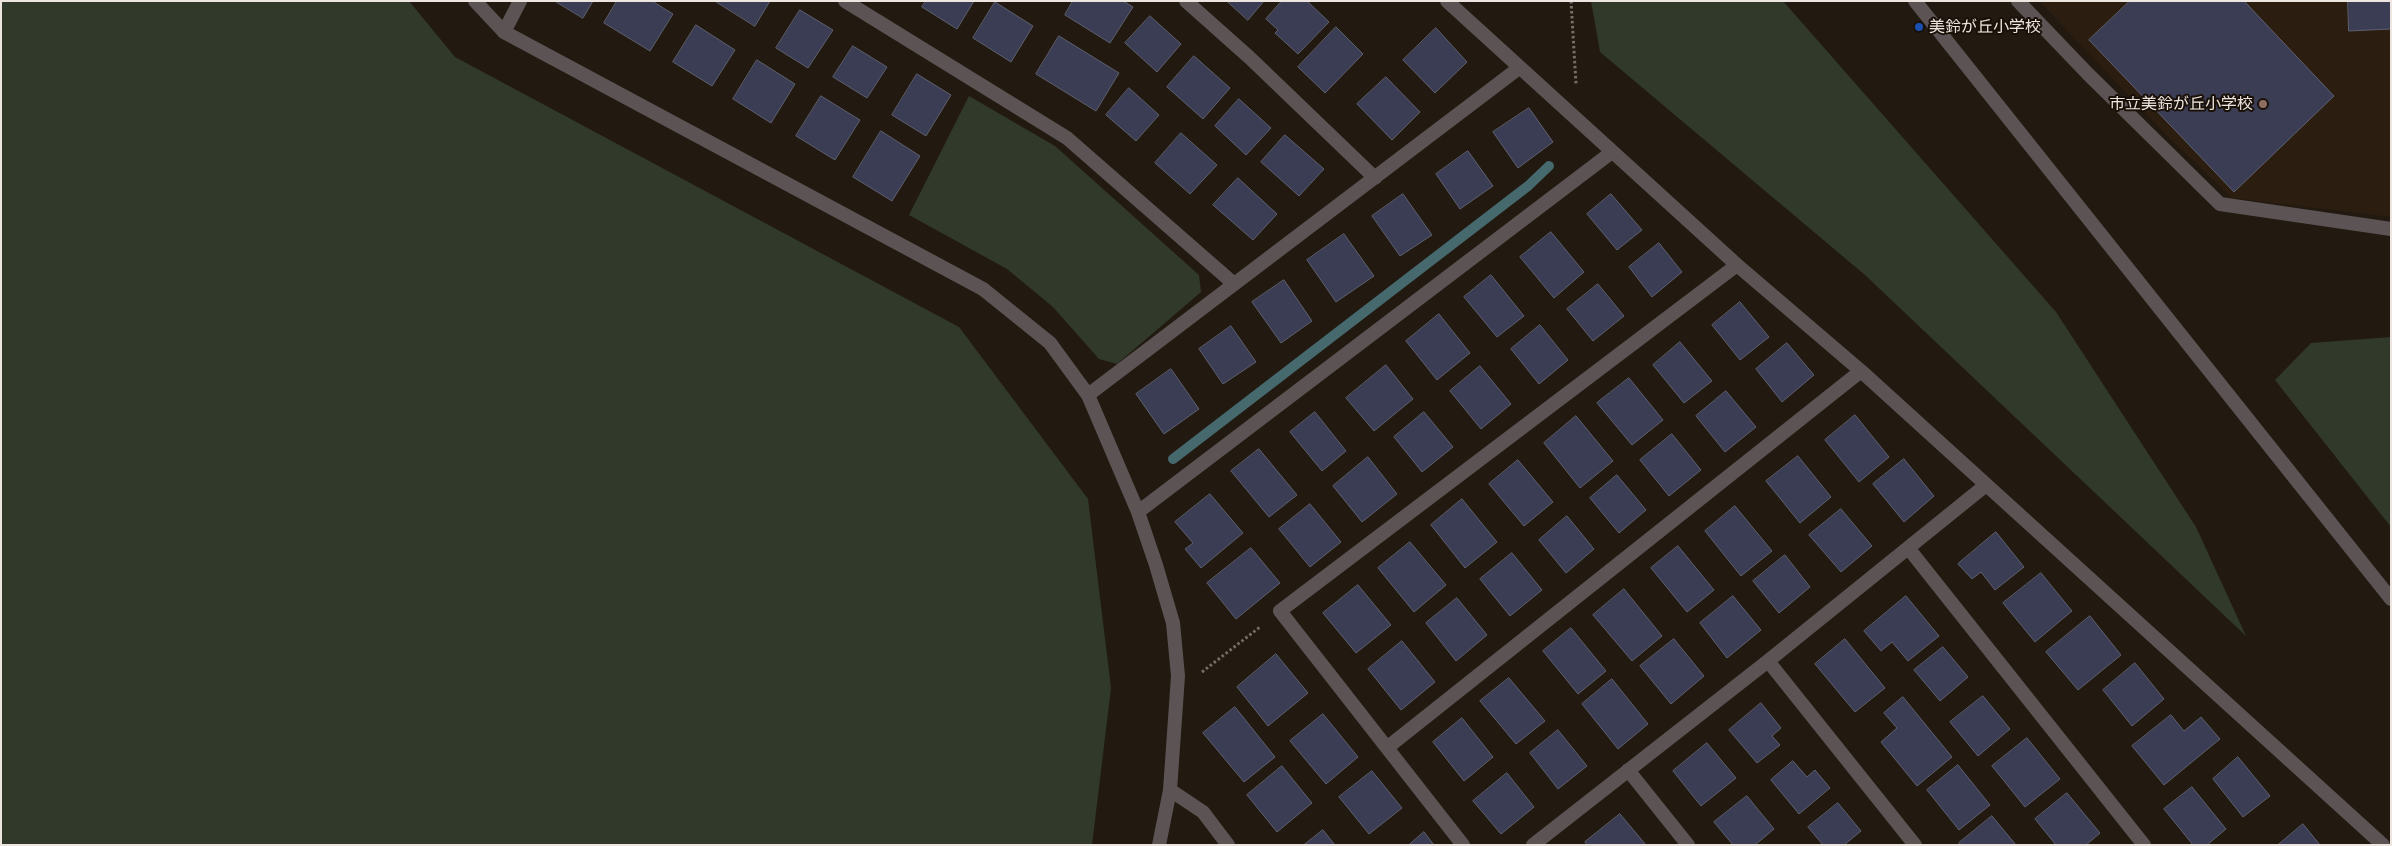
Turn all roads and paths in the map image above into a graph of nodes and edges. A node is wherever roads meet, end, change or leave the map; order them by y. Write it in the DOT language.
graph roads {
  1 [pos="475,1"];
  2 [pos="520,1"];
  3 [pos="845,1"];
  4 [pos="1186,1"];
  5 [pos="1447,1"];
  6 [pos="1571,1"];
  7 [pos="1915,1"];
  8 [pos="2018,1"];
  9 [pos="504,32"];
  10 [pos="1519,68"];
  11 [pos="1570,114"];
  12 [pos="1612,152"];
  13 [pos="1375,178"];
  14 [pos="2391,228"];
  15 [pos="1737,265"];
  16 [pos="1233,283"];
  17 [pos="1861,371"];
  18 [pos="1088,395"];
  19 [pos="1986,485"];
  20 [pos="1138,512"];
  21 [pos="1909,549"];
  22 [pos="2391,598"];
  23 [pos="1280,611"];
  24 [pos="1768,662"];
  25 [pos="1196,676"];
  26 [pos="1388,747"];
  27 [pos="1628,770"];
  28 [pos="1170,790"];
  29 [pos="1159,845"];
  30 [pos="1228,845"];
  31 [pos="1463,845"];
  32 [pos="1533,845"];
  33 [pos="1688,845"];
  34 [pos="1915,845"];
  35 [pos="2144,845"];
  36 [pos="2382,845"];
  1 -- 9 [label="street"];
  2 -- 9 [label="street"];
  3 -- 16 [label="street"];
  4 -- 13 [label="street"];
  5 -- 10 [label="street"];
  6 -- 11 [label="path"];
  7 -- 22 [label="street"];
  8 -- 14 [label="street"];
  9 -- 18 [label="street"];
  10 -- 11 [label="street"];
  10 -- 13 [label="street"];
  11 -- 12 [label="street"];
  12 -- 15 [label="street"];
  12 -- 20 [label="street"];
  13 -- 16 [label="street"];
  15 -- 17 [label="street"];
  15 -- 23 [label="street"];
  16 -- 18 [label="street"];
  17 -- 19 [label="street"];
  17 -- 26 [label="street"];
  18 -- 20 [label="street"];
  19 -- 21 [label="street"];
  19 -- 36 [label="street"];
  20 -- 28 [label="street"];
  21 -- 24 [label="street"];
  21 -- 35 [label="street"];
  23 -- 25 [label="path"];
  23 -- 26 [label="street"];
  24 -- 27 [label="street"];
  24 -- 34 [label="street"];
  26 -- 31 [label="street"];
  27 -- 32 [label="street"];
  27 -- 33 [label="street"];
  28 -- 29 [label="street"];
  28 -- 30 [label="street"];
}
